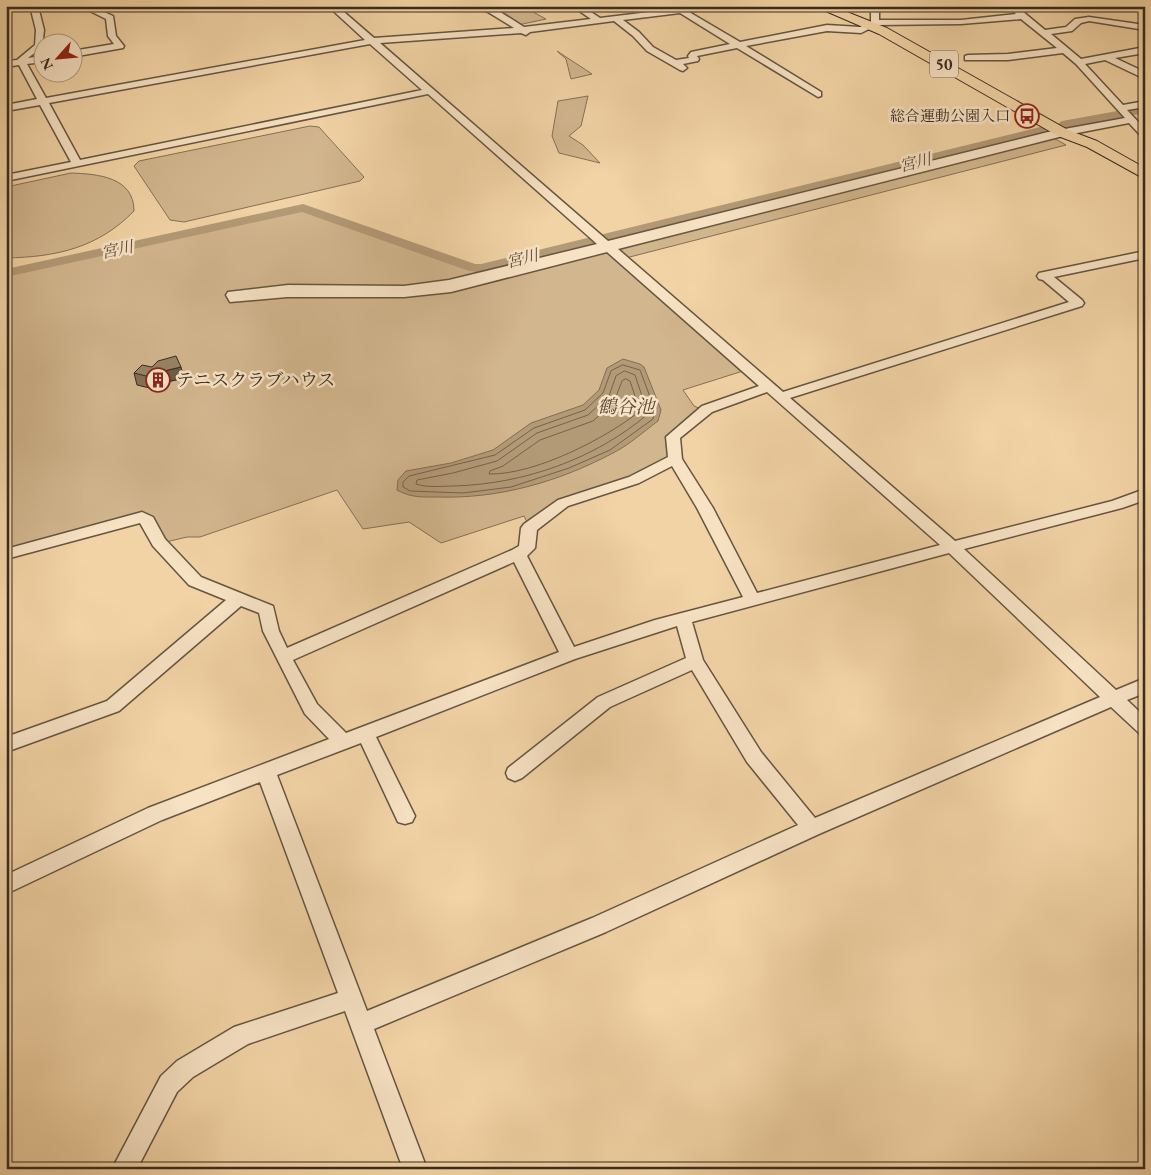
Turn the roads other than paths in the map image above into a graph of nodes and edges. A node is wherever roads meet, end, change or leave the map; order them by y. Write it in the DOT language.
graph roads {
  1 [pos="34,6"];
  2 [pos="84,6"];
  3 [pos="332,6"];
  4 [pos="476,6"];
  5 [pos="576,6"];
  6 [pos="717,6"];
  7 [pos="820,6"];
  8 [pos="875,6"];
  9 [pos="1011,6"];
  10 [pos="677,8"];
  11 [pos="1022,16"];
  12 [pos="615,18"];
  13 [pos="598,20"];
  14 [pos="873,24"];
  15 [pos="1145,28"];
  16 [pos="523,30"];
  17 [pos="1042,33"];
  18 [pos="536,39"];
  19 [pos="372,41"];
  20 [pos="738,45"];
  21 [pos="1064,50"];
  22 [pos="1145,50"];
  23 [pos="82,52"];
  24 [pos="1106,57"];
  25 [pos="968,58"];
  26 [pos="32,61"];
  27 [pos="22,62"];
  28 [pos="1080,62"];
  29 [pos="675,63"];
  30 [pos="6,64"];
  31 [pos="690,72"];
  32 [pos="1145,76"];
  33 [pos="430,92"];
  34 [pos="818,94"];
  35 [pos="44,101"];
  36 [pos="1145,104"];
  37 [pos="6,108"];
  38 [pos="1126,114"];
  39 [pos="1063,133"];
  40 [pos="1145,135"];
  41 [pos="77,164"];
  42 [pos="1145,174"];
  43 [pos="890,176"];
  44 [pos="6,178"];
  45 [pos="903,184"];
  46 [pos="1145,184"];
  47 [pos="604,243"];
  48 [pos="1145,254"];
  49 [pos="769,387"];
  50 [pos="780,397"];
  51 [pos="675,459"];
  52 [pos="1145,494"];
  53 [pos="952,546"];
  54 [pos="6,554"];
  55 [pos="518,554"];
  56 [pos="238,598"];
  57 [pos="753,600"];
  58 [pos="683,618"];
  59 [pos="569,654"];
  60 [pos="283,657"];
  61 [pos="695,661"];
  62 [pos="1145,685"];
  63 [pos="1114,699"];
  64 [pos="1145,728"];
  65 [pos="365,732"];
  66 [pos="342,741"];
  67 [pos="6,746"];
  68 [pos="266,772"];
  69 [pos="515,773"];
  70 [pos="405,816"];
  71 [pos="812,828"];
  72 [pos="6,885"];
  73 [pos="352,998"];
  74 [pos="361,1024"];
  75 [pos="124,1169"];
  76 [pos="415,1169"];
  1 -- 27 [label="street"];
  2 -- 23 [label="street"];
  3 -- 19 [label="street"];
  4 -- 16 [label="street"];
  5 -- 13 [label="street"];
  6 -- 10 [label="street"];
  7 -- 14 [label="highway, 50"];
  8 -- 14 [label="street"];
  9 -- 11 [label="street"];
  10 -- 12 [label="street"];
  10 -- 20 [label="street"];
  11 -- 14 [label="street"];
  11 -- 17 [label="street"];
  12 -- 13 [label="street"];
  12 -- 29 [label="street"];
  13 -- 16 [label="street"];
  14 -- 20 [label="street"];
  14 -- 39 [label="highway, 50"];
  15 -- 17 [label="street"];
  16 -- 18 [label="street"];
  16 -- 19 [label="street"];
  17 -- 21 [label="street"];
  19 -- 33 [label="street"];
  19 -- 35 [label="street"];
  20 -- 29 [label="street"];
  20 -- 34 [label="street"];
  21 -- 25 [label="street"];
  21 -- 28 [label="street"];
  22 -- 24 [label="street"];
  24 -- 28 [label="street"];
  24 -- 32 [label="street"];
  26 -- 27 [label="street"];
  27 -- 30 [label="street"];
  27 -- 35 [label="street"];
  28 -- 38 [label="street"];
  29 -- 31 [label="street"];
  33 -- 41 [label="street"];
  33 -- 47 [label="street"];
  35 -- 37 [label="street"];
  35 -- 41 [label="street"];
  36 -- 38 [label="street"];
  38 -- 39 [label="street"];
  38 -- 40 [label="street"];
  39 -- 42 [label="highway, 50"];
  39 -- 43 [label="street"];
  39 -- 46 [label="highway, 50"];
  41 -- 44 [label="street"];
  43 -- 45 [label="street"];
  43 -- 47 [label="street"];
  47 -- 47 [label="street"];
  47 -- 49 [label="street"];
  48 -- 50 [label="street"];
  49 -- 50 [label="street"];
  49 -- 51 [label="street"];
  50 -- 53 [label="street"];
  51 -- 55 [label="street"];
  51 -- 57 [label="street"];
  52 -- 53 [label="street"];
  53 -- 57 [label="street"];
  53 -- 63 [label="street"];
  54 -- 56 [label="street"];
  55 -- 59 [label="street"];
  55 -- 60 [label="street"];
  56 -- 60 [label="street"];
  56 -- 67 [label="street"];
  57 -- 58 [label="street"];
  58 -- 59 [label="street"];
  58 -- 61 [label="street"];
  59 -- 65 [label="street"];
  60 -- 66 [label="street"];
  61 -- 69 [label="street"];
  61 -- 71 [label="street"];
  62 -- 63 [label="street"];
  63 -- 64 [label="street"];
  63 -- 71 [label="street"];
  65 -- 66 [label="street"];
  65 -- 70 [label="street"];
  66 -- 68 [label="street"];
  68 -- 72 [label="street"];
  68 -- 73 [label="street"];
  71 -- 74 [label="street"];
  73 -- 74 [label="street"];
  73 -- 75 [label="street"];
  74 -- 76 [label="street"];
}
